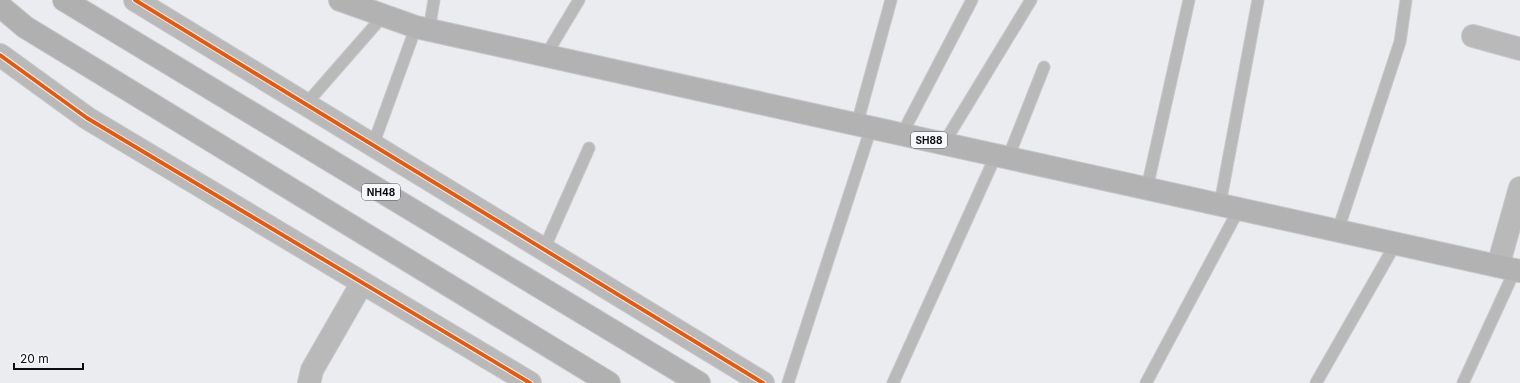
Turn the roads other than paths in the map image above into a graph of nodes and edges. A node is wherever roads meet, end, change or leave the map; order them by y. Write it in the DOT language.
graph roads {
  1 [pos="64,0"];
  2 [pos="135,0"];
  3 [pos="340,0"];
  4 [pos="434,0"];
  5 [pos="579,0"];
  6 [pos="891,0"];
  7 [pos="972,0"];
  8 [pos="1031,0"];
  9 [pos="1189,0"];
  10 [pos="1258,0"];
  11 [pos="1406,0"];
  12 [pos="0,6"];
  13 [pos="383,16"];
  14 [pos="422,28"];
  15 [pos="1473,36"];
  16 [pos="1520,49"];
  17 [pos="0,55"];
  18 [pos="546,55"];
  19 [pos="1044,67"];
  20 [pos="306,104"];
  21 [pos="864,126"];
  22 [pos="902,134"];
  23 [pos="944,144"];
  24 [pos="373,145"];
  25 [pos="589,148"];
  26 [pos="1002,156"];
  27 [pos="1147,188"];
  28 [pos="1520,188"];
  29 [pos="1229,207"];
  30 [pos="1338,230"];
  31 [pos="1396,243"];
  32 [pos="544,249"];
  33 [pos="1511,269"];
  34 [pos="362,282"];
  35 [pos="309,383"];
  36 [pos="530,383"];
  37 [pos="609,383"];
  38 [pos="699,383"];
  39 [pos="763,383"];
  40 [pos="788,383"];
  41 [pos="893,383"];
  42 [pos="1146,383"];
  43 [pos="1316,383"];
  44 [pos="1462,383"];
  1 -- 38 [label="highway, NH48"];
  2 -- 20 [label="street"];
  3 -- 13 [label="main road, SH88"];
  4 -- 14 [label="lane"];
  5 -- 18 [label="lane"];
  6 -- 21 [label="lane"];
  7 -- 22 [label="lane"];
  8 -- 23 [label="lane"];
  9 -- 27 [label="lane"];
  10 -- 29 [label="lane"];
  11 -- 30 [label="lane"];
  12 -- 37 [label="highway"];
  13 -- 14 [label="main road, SH88"];
  13 -- 20 [label="lane"];
  14 -- 18 [label="main road, SH88"];
  14 -- 24 [label="lane"];
  15 -- 16 [label="street"];
  17 -- 34 [label="street"];
  18 -- 21 [label="main road, SH88"];
  19 -- 26 [label="lane"];
  20 -- 24 [label="street"];
  21 -- 22 [label="main road, SH88"];
  21 -- 40 [label="lane"];
  22 -- 23 [label="main road, SH88"];
  23 -- 26 [label="main road, SH88"];
  24 -- 32 [label="street"];
  25 -- 32 [label="lane"];
  26 -- 27 [label="main road, SH88"];
  26 -- 41 [label="lane"];
  27 -- 29 [label="main road, SH88"];
  28 -- 33 [label="street"];
  29 -- 30 [label="main road, SH88"];
  29 -- 42 [label="lane"];
  30 -- 31 [label="main road, SH88"];
  31 -- 33 [label="main road, SH88"];
  31 -- 43 [label="lane"];
  32 -- 39 [label="street"];
  33 -- 44 [label="lane"];
  34 -- 35 [label="street"];
  34 -- 36 [label="street"];
}
